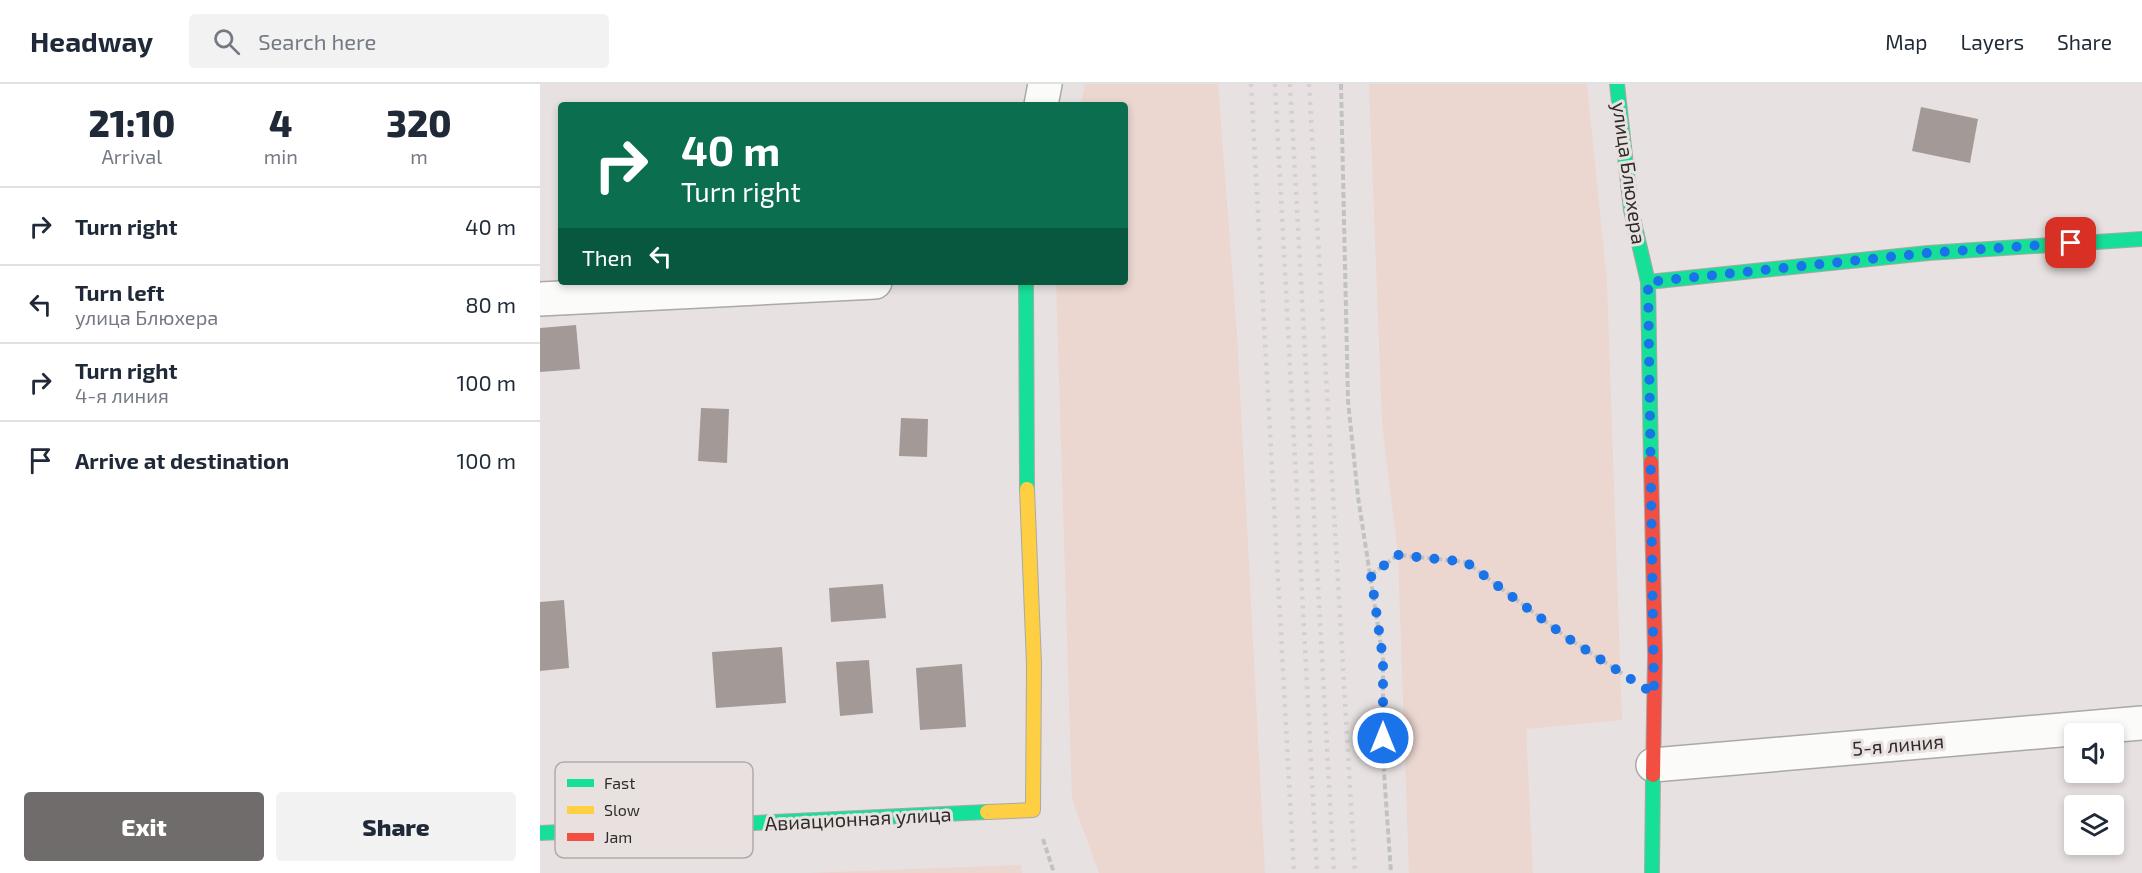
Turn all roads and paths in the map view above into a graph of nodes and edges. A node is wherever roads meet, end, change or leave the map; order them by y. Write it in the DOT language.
graph roads {
  1 [pos="1045,84"];
  2 [pos="1341,84"];
  3 [pos="1617,84"];
  4 [pos="1042,102"];
  5 [pos="2142,239"];
  6 [pos="1648,282"];
  7 [pos="816,285"];
  8 [pos="1026,285"];
  9 [pos="540,299"];
  10 [pos="1371,575"];
  11 [pos="1654,694"];
  12 [pos="2142,723"];
  13 [pos="1653,765"];
  14 [pos="1033,810"];
  15 [pos="753,823"];
  16 [pos="555,832"];
  17 [pos="540,833"];
  18 [pos="1054,873"];
  19 [pos="1391,873"];
  20 [pos="1652,873"];
  1 -- 4 [label="street"];
  2 -- 10 [label="path"];
  3 -- 6 [label="street, улица Блюхера"];
  5 -- 6 [label="street"];
  6 -- 11 [label="street, улица Блюхера"];
  7 -- 9 [label="street"];
  8 -- 14 [label="street"];
  10 -- 11 [label="path"];
  10 -- 19 [label="path"];
  11 -- 13 [label="street, улица Блюхера"];
  12 -- 13 [label="street, 5-я линия"];
  13 -- 20 [label="street, улица Блюхера"];
  14 -- 15 [label="street, Авиационная улица"];
  14 -- 18 [label="path"];
  16 -- 17 [label="street, Авиационная улица"];
}
